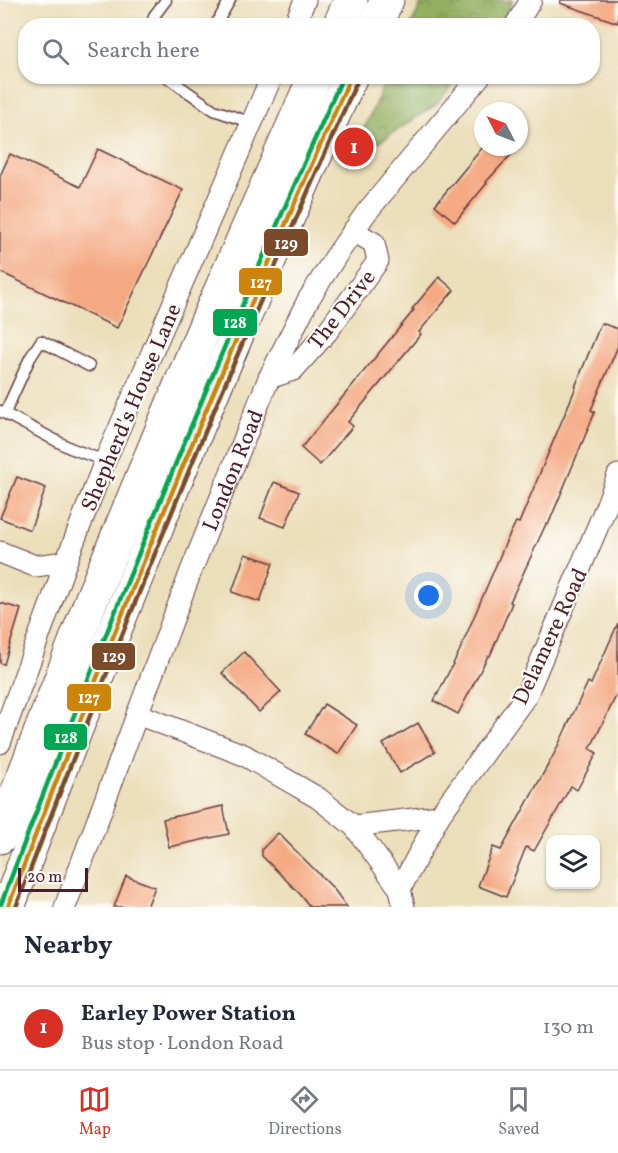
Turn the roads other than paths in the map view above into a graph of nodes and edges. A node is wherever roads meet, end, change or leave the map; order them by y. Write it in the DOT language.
graph roads {
  1 [pos="166,0"];
  2 [pos="230,0"];
  3 [pos="305,0"];
  4 [pos="351,0"];
  5 [pos="387,0"];
  6 [pos="531,0"];
  7 [pos="153,18"];
  8 [pos="220,18"];
  9 [pos="297,18"];
  10 [pos="343,18"];
  11 [pos="379,18"];
  12 [pos="520,18"];
  13 [pos="177,84"];
  14 [pos="269,84"];
  15 [pos="311,84"];
  16 [pos="347,84"];
  17 [pos="473,84"];
  18 [pos="252,123"];
  19 [pos="353,231"];
  20 [pos="89,366"];
  21 [pos="269,378"];
  22 [pos="2,412"];
  23 [pos="105,461"];
  24 [pos="618,475"];
  25 [pos="0,552"];
  26 [pos="66,562"];
  27 [pos="137,714"];
  28 [pos="0,743"];
  29 [pos="439,816"];
  30 [pos="354,826"];
  31 [pos="0,837"];
  32 [pos="402,898"];
  33 [pos="8,907"];
  34 [pos="65,907"];
  1 -- 7 [label="lane"];
  2 -- 8 [label="lane"];
  3 -- 9 [label="street"];
  4 -- 10 [label="main road"];
  5 -- 11 [label="main road"];
  6 -- 12 [label="street"];
  13 -- 18 [label="lane"];
  14 -- 18 [label="street, Shepherd's House Lane"];
  15 -- 31 [label="main road"];
  16 -- 33 [label="main road, London Road"];
  17 -- 19 [label="street, London Road"];
  18 -- 23 [label="street, Shepherd's House Lane"];
  19 -- 21 [label="street, London Road"];
  19 -- 21 [label="street, The Drive"];
  20 -- 22 [label="lane"];
  21 -- 27 [label="street, London Road"];
  22 -- 23 [label="lane"];
  23 -- 26 [label="street, Shepherd's House Lane"];
  24 -- 29 [label="street, Delamere Road"];
  25 -- 26 [label="street"];
  26 -- 28 [label="street, Shepherd's House Lane"];
  27 -- 30 [label="street"];
  27 -- 34 [label="street, London Road"];
  29 -- 30 [label="street"];
  29 -- 32 [label="street, Delamere Road"];
  30 -- 32 [label="street"];
}
